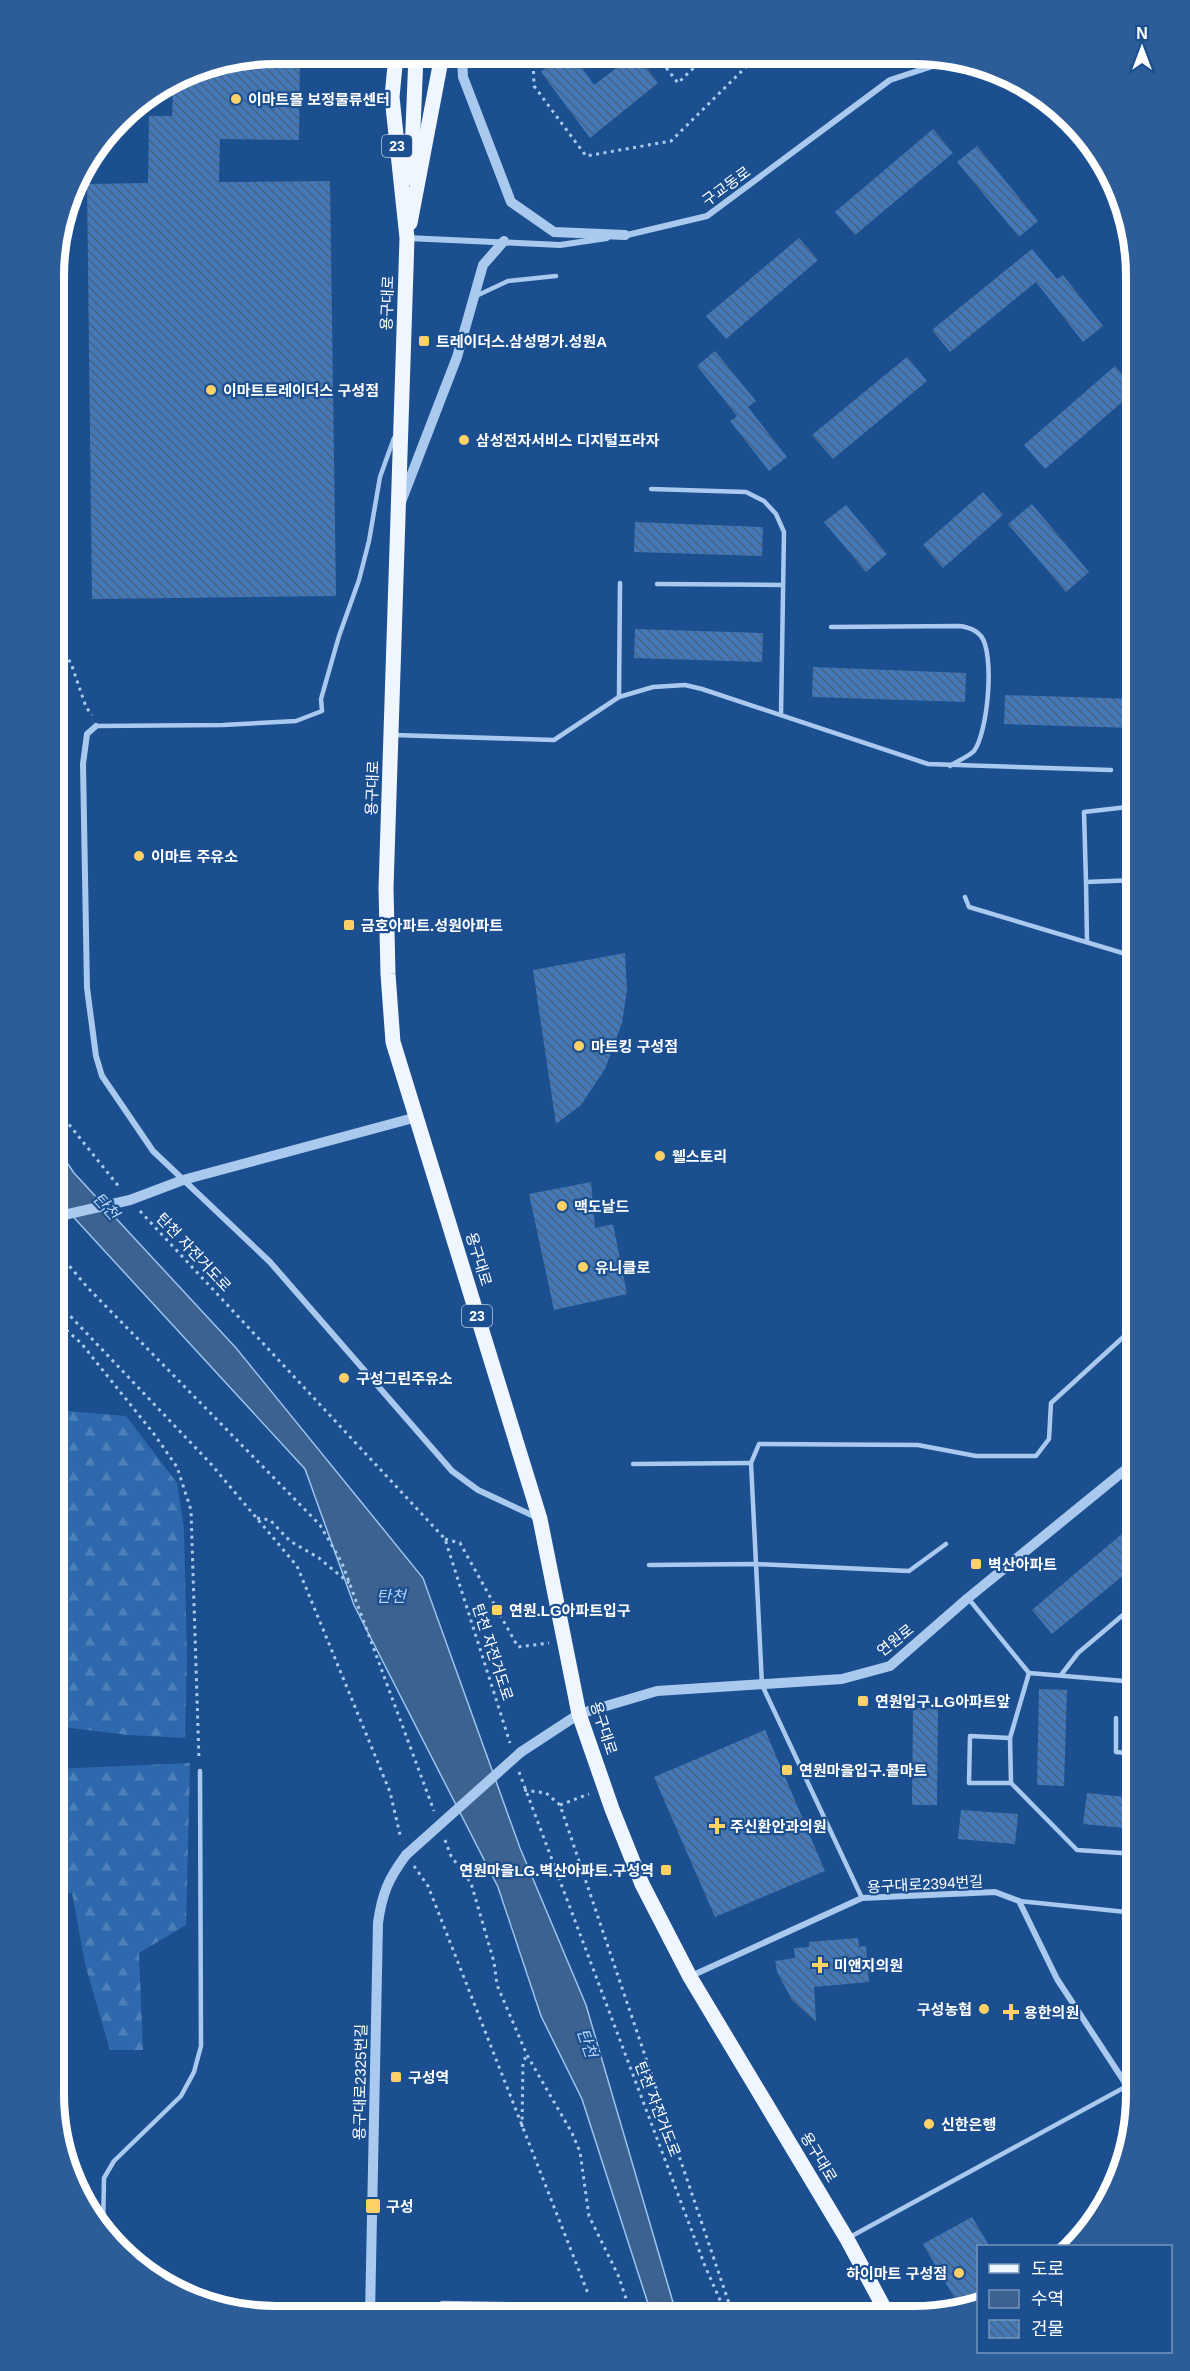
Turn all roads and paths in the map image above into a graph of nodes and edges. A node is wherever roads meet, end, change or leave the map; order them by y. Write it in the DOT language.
graph roads {
  1 [pos="663,64"];
  2 [pos="698,64"];
  3 [pos="749,64"];
  4 [pos="390,65"];
  5 [pos="395,65"];
  6 [pos="416,65"];
  7 [pos="431,65"];
  8 [pos="440,65"];
  9 [pos="462,65"];
  10 [pos="533,65"];
  11 [pos="934,66"];
  12 [pos="392,97"];
  13 [pos="429,124"];
  14 [pos="625,236"];
  15 [pos="407,238"];
  16 [pos="504,241"];
  17 [pos="556,276"];
  18 [pos="474,297"];
  19 [pos="400,421"];
  20 [pos="651,489"];
  21 [pos="398,511"];
  22 [pos="620,583"];
  23 [pos="657,584"];
  24 [pos="782,585"];
  25 [pos="831,627"];
  26 [pos="64,650"];
  27 [pos="619,697"];
  28 [pos="781,715"];
  29 [pos="98,726"];
  30 [pos="392,735"];
  31 [pos="950,766"];
  32 [pos="1112,770"];
  33 [pos="1126,807"];
  34 [pos="1126,880"];
  35 [pos="1086,882"];
  36 [pos="965,897"];
  37 [pos="1088,942"];
  38 [pos="1126,954"];
  39 [pos="417,1117"];
  40 [pos="64,1118"];
  41 [pos="183,1179"];
  42 [pos="130,1200"];
  43 [pos="64,1215"];
  44 [pos="64,1260"];
  45 [pos="64,1309"];
  46 [pos="64,1328"];
  47 [pos="1126,1335"];
  48 [pos="751,1462"];
  49 [pos="633,1464"];
  50 [pos="1126,1469"];
  51 [pos="257,1518"];
  52 [pos="540,1519"];
  53 [pos="445,1539"];
  54 [pos="946,1544"];
  55 [pos="754,1564"];
  56 [pos="649,1565"];
  57 [pos="350,1584"];
  58 [pos="968,1598"];
  59 [pos="1126,1612"];
  60 [pos="564,1641"];
  61 [pos="1029,1673"];
  62 [pos="1061,1676"];
  63 [pos="1126,1681"];
  64 [pos="762,1685"];
  65 [pos="579,1714"];
  66 [pos="1116,1718"];
  67 [pos="1010,1738"];
  68 [pos="510,1744"];
  69 [pos="1126,1753"];
  70 [pos="517,1767"];
  71 [pos="200,1771"];
  72 [pos="1011,1784"];
  73 [pos="606,1789"];
  74 [pos="524,1790"];
  75 [pos="560,1805"];
  76 [pos="435,1812"];
  77 [pos="443,1834"];
  78 [pos="1126,1853"];
  79 [pos="406,1855"];
  80 [pos="862,1898"];
  81 [pos="1019,1901"];
  82 [pos="1126,1912"];
  83 [pos="690,1977"];
  84 [pos="527,2055"];
  85 [pos="1126,2084"];
  86 [pos="1126,2087"];
  87 [pos="522,2128"];
  88 [pos="103,2217"];
  89 [pos="847,2238"];
  90 [pos="370,2306"];
  91 [pos="442,2306"];
  92 [pos="593,2306"];
  93 [pos="629,2306"];
  94 [pos="724,2306"];
  95 [pos="730,2306"];
  96 [pos="883,2306"];
  1 -- 2 [label="path"];
  3 -- 10 [label="path"];
  4 -- 12 [label="main road"];
  5 -- 12 [label="main road, 용구대로 / 23"];
  6 -- 15 [label="main road"];
  7 -- 13 [label="main road"];
  8 -- 13 [label="main road, 용구대로 / 23"];
  9 -- 14 [label="street"];
  11 -- 14 [label="street, 구교동로"];
  12 -- 15 [label="main road, 용구대로 / 23"];
  13 -- 15 [label="main road, 용구대로 / 23"];
  14 -- 16 [label="street, 구교동로"];
  15 -- 16 [label="street, 구교동로"];
  15 -- 19 [label="main road, 용구대로 / 23"];
  16 -- 18 [label="street"];
  17 -- 18 [label="lane"];
  18 -- 21 [label="street"];
  19 -- 21 [label="main road, 용구대로 / 23"];
  19 -- 29 [label="lane"];
  20 -- 24 [label="lane"];
  21 -- 30 [label="main road, 용구대로 / 23"];
  22 -- 27 [label="lane"];
  23 -- 24 [label="lane"];
  24 -- 28 [label="lane"];
  25 -- 31 [label="lane"];
  26 -- 29 [label="path"];
  27 -- 28 [label="lane"];
  27 -- 30 [label="lane"];
  28 -- 31 [label="lane"];
  29 -- 41 [label="street"];
  30 -- 39 [label="main road, 용구대로 / 23"];
  31 -- 32 [label="lane"];
  33 -- 35 [label="lane"];
  34 -- 35 [label="lane"];
  35 -- 37 [label="lane"];
  36 -- 37 [label="lane"];
  37 -- 38 [label="lane"];
  39 -- 41 [label="street"];
  39 -- 52 [label="main road, 용구대로 / 23"];
  40 -- 42 [label="path, 탄천 자전거도로"];
  41 -- 42 [label="street"];
  41 -- 52 [label="street"];
  42 -- 43 [label="street"];
  42 -- 53 [label="path, 탄천 자전거도로"];
  44 -- 57 [label="path"];
  45 -- 51 [label="path"];
  46 -- 71 [label="path"];
  47 -- 48 [label="lane"];
  48 -- 49 [label="lane"];
  48 -- 55 [label="lane"];
  50 -- 58 [label="street, 연원로"];
  51 -- 57 [label="path"];
  51 -- 79 [label="path"];
  52 -- 60 [label="main road, 용구대로 / 23"];
  53 -- 60 [label="path"];
  53 -- 68 [label="path, 탄천 자전거도로"];
  54 -- 55 [label="lane"];
  55 -- 56 [label="lane"];
  55 -- 64 [label="lane"];
  57 -- 76 [label="path"];
  58 -- 61 [label="lane"];
  58 -- 64 [label="street, 연원로"];
  59 -- 62 [label="lane"];
  60 -- 65 [label="main road, 용구대로 / 23"];
  61 -- 62 [label="lane"];
  61 -- 67 [label="lane"];
  62 -- 63 [label="lane"];
  64 -- 65 [label="street, 연원로"];
  64 -- 80 [label="lane"];
  65 -- 73 [label="main road, 용구대로 / 23"];
  65 -- 79 [label="street, 용구대로2325번길, bridge"];
  66 -- 69 [label="lane"];
  67 -- 72 [label="lane"];
  67 -- 72 [label="lane"];
  70 -- 74 [label="path, 탄천 자전거도로"];
  71 -- 88 [label="lane"];
  72 -- 78 [label="lane"];
  73 -- 75 [label="path"];
  73 -- 83 [label="main road, 용구대로 / 23"];
  74 -- 75 [label="path"];
  74 -- 94 [label="path, 탄천 자전거도로"];
  75 -- 95 [label="path"];
  77 -- 84 [label="path"];
  79 -- 87 [label="path"];
  79 -- 90 [label="street, 용구대로2325번길"];
  80 -- 81 [label="street, 용구대로2394번길"];
  80 -- 83 [label="street, 용구대로2394번길"];
  81 -- 82 [label="lane"];
  81 -- 85 [label="street"];
  83 -- 89 [label="main road, 용구대로 / 23"];
  84 -- 87 [label="path"];
  84 -- 93 [label="path"];
  86 -- 89 [label="lane"];
  87 -- 92 [label="path"];
  89 -- 96 [label="main road, 용구대로 / 23"];
  91 -- 92 [label="lane"];
}
